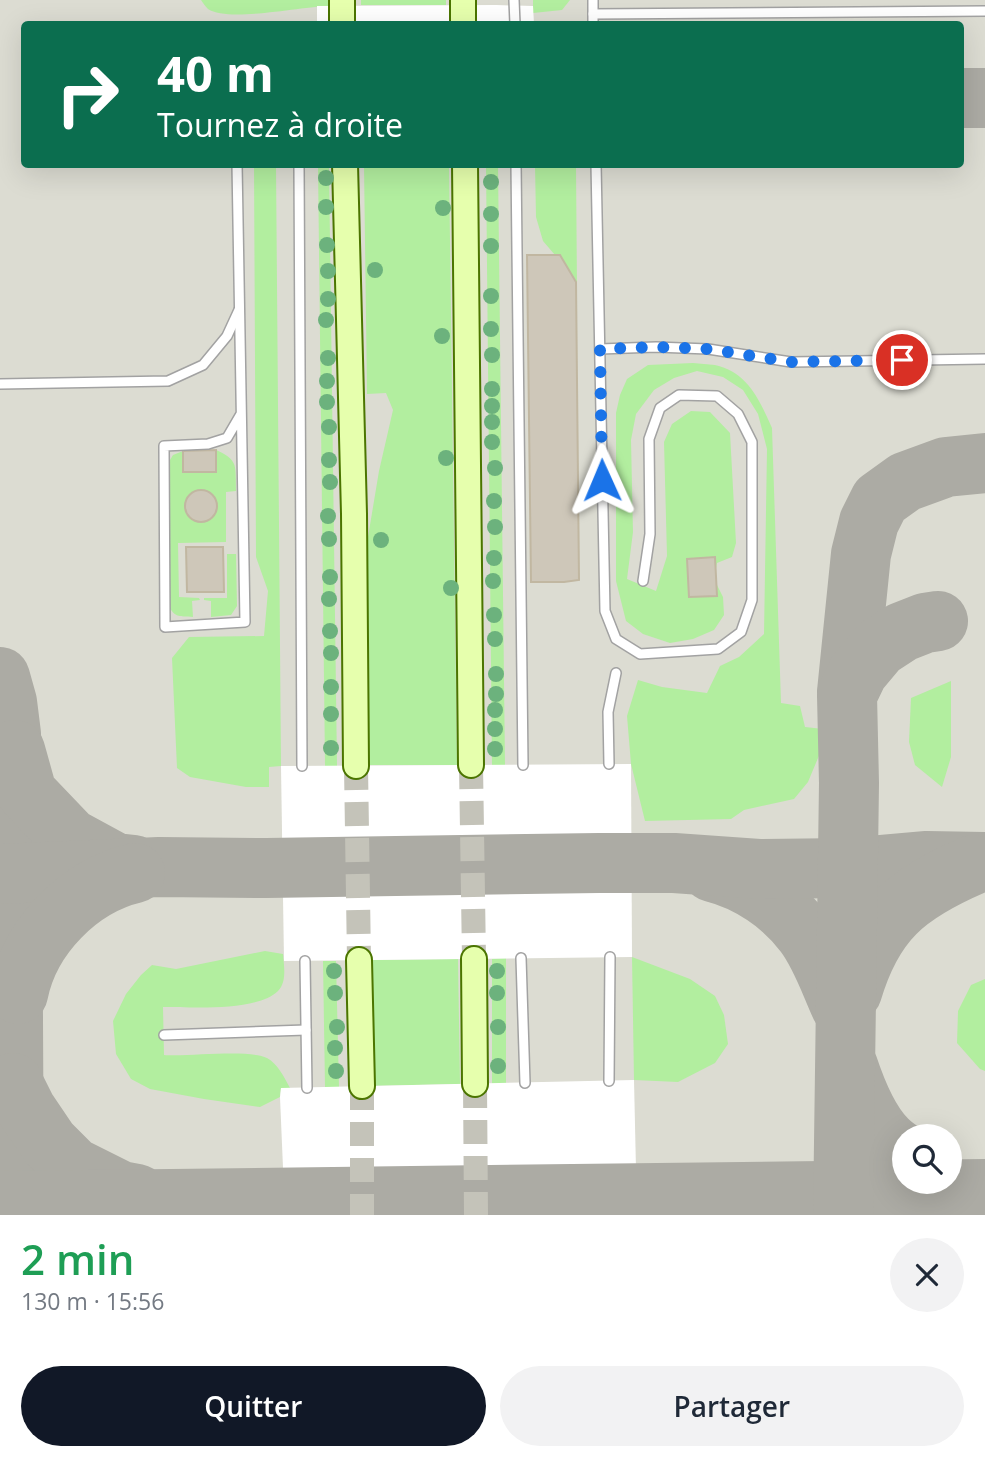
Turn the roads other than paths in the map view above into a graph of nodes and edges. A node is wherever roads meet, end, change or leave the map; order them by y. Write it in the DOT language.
graph roads {
  1 [pos="342,0"];
  2 [pos="463,0"];
  3 [pos="514,0"];
  4 [pos="593,0"];
  5 [pos="985,11"];
  6 [pos="593,19"];
  7 [pos="342,21"];
  8 [pos="463,21"];
  9 [pos="515,21"];
  10 [pos="237,168"];
  11 [pos="299,168"];
  12 [pos="345,168"];
  13 [pos="465,168"];
  14 [pos="516,168"];
  15 [pos="596,168"];
  16 [pos="240,309"];
  17 [pos="600,349"];
  18 [pos="985,359"];
  19 [pos="0,384"];
  20 [pos="242,414"];
  21 [pos="643,581"];
  22 [pos="616,673"];
  23 [pos="609,764"];
  24 [pos="471,765"];
  25 [pos="523,765"];
  26 [pos="302,766"];
  27 [pos="356,766"];
  28 [pos="610,957"];
  29 [pos="521,958"];
  30 [pos="474,959"];
  31 [pos="359,960"];
  32 [pos="305,961"];
  33 [pos="306,1030"];
  34 [pos="164,1035"];
  35 [pos="610,1081"];
  36 [pos="525,1083"];
  37 [pos="475,1084"];
  38 [pos="362,1086"];
  39 [pos="307,1088"];
  1 -- 7 [label="main road"];
  2 -- 8 [label="main road"];
  3 -- 9 [label="lane"];
  4 -- 6 [label="lane"];
  5 -- 6 [label="lane"];
  10 -- 16 [label="lane"];
  11 -- 26 [label="lane"];
  12 -- 27 [label="main road"];
  13 -- 24 [label="main road"];
  14 -- 25 [label="lane"];
  15 -- 17 [label="lane"];
  16 -- 19 [label="lane"];
  16 -- 20 [label="lane"];
  17 -- 18 [label="lane"];
  17 -- 21 [label="lane"];
  20 -- 20 [label="lane"];
  22 -- 23 [label="lane"];
  28 -- 35 [label="lane"];
  29 -- 36 [label="lane"];
  30 -- 37 [label="main road"];
  31 -- 38 [label="main road"];
  32 -- 33 [label="lane"];
  33 -- 34 [label="lane"];
  33 -- 39 [label="lane"];
}
